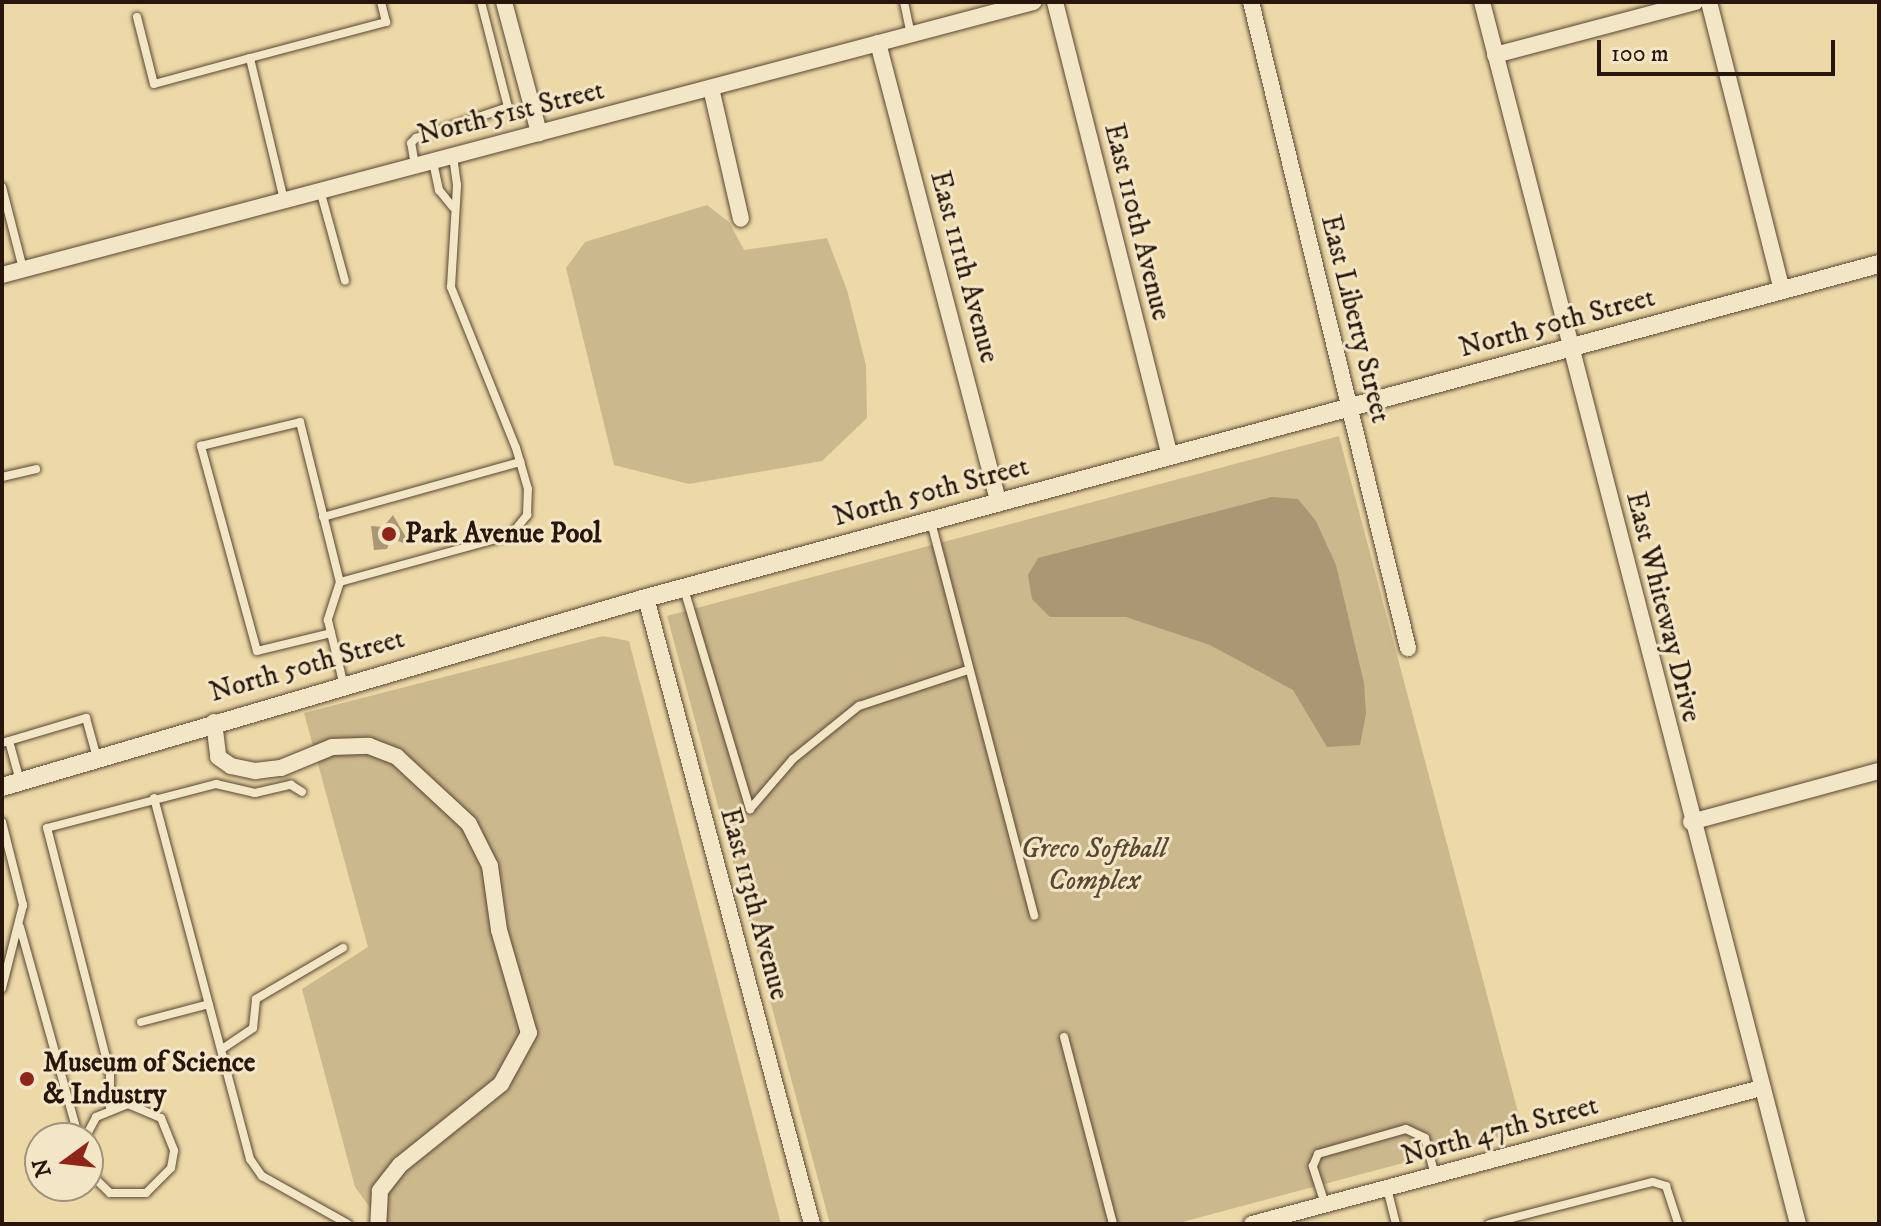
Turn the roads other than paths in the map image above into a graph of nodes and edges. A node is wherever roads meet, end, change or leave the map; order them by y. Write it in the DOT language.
graph roads {
  1 [pos="381,2"];
  2 [pos="481,2"];
  3 [pos="504,2"];
  4 [pos="904,2"];
  5 [pos="1034,2"];
  6 [pos="1055,2"];
  7 [pos="1251,2"];
  8 [pos="1482,2"];
  9 [pos="1695,2"];
  10 [pos="1709,2"];
  11 [pos="137,17"];
  12 [pos="911,34"];
  13 [pos="878,43"];
  14 [pos="1495,55"];
  15 [pos="250,58"];
  16 [pos="711,88"];
  17 [pos="539,133"];
  18 [pos="453,155"];
  19 [pos="433,160"];
  20 [pos="415,165"];
  21 [pos="2,187"];
  22 [pos="320,190"];
  23 [pos="284,200"];
  24 [pos="453,207"];
  25 [pos="741,219"];
  26 [pos="1879,264"];
  27 [pos="23,270"];
  28 [pos="2,275"];
  29 [pos="345,281"];
  30 [pos="1782,291"];
  31 [pos="1569,348"];
  32 [pos="1351,411"];
  33 [pos="1170,456"];
  34 [pos="520,462"];
  35 [pos="36,469"];
  36 [pos="2,477"];
  37 [pos="999,503"];
  38 [pos="323,517"];
  39 [pos="930,520"];
  40 [pos="340,582"];
  41 [pos="684,589"];
  42 [pos="646,598"];
  43 [pos="331,633"];
  44 [pos="1408,648"];
  45 [pos="968,670"];
  46 [pos="343,683"];
  47 [pos="214,722"];
  48 [pos="5,742"];
  49 [pos="97,758"];
  50 [pos="1879,771"];
  51 [pos="11,784"];
  52 [pos="302,792"];
  53 [pos="154,798"];
  54 [pos="2,822"];
  55 [pos="1691,822"];
  56 [pos="1034,916"];
  57 [pos="20,927"];
  58 [pos="343,948"];
  59 [pos="2,988"];
  60 [pos="209,1004"];
  61 [pos="141,1022"];
  62 [pos="1064,1037"];
  63 [pos="222,1049"];
  64 [pos="1761,1088"];
  65 [pos="110,1107"];
  66 [pos="77,1122"];
  67 [pos="93,1122"];
  68 [pos="1435,1175"];
  69 [pos="104,1187"];
  70 [pos="1387,1188"];
  71 [pos="1325,1205"];
  72 [pos="1675,1223"];
  73 [pos="348,1224"];
  74 [pos="378,1224"];
  75 [pos="812,1224"];
  76 [pos="1113,1224"];
  77 [pos="1252,1224"];
  78 [pos="1396,1224"];
  79 [pos="1489,1224"];
  80 [pos="1798,1224"];
  1 -- 15 [label="lane"];
  2 -- 20 [label="lane"];
  3 -- 17 [label="street"];
  4 -- 12 [label="lane"];
  5 -- 12 [label="street, North 51st Street"];
  6 -- 33 [label="street, East 110th Avenue"];
  7 -- 32 [label="street, East Liberty Street"];
  8 -- 14 [label="street, East Whiteway Drive"];
  9 -- 14 [label="street"];
  10 -- 30 [label="street"];
  11 -- 15 [label="lane"];
  12 -- 13 [label="street, North 51st Street"];
  13 -- 16 [label="street, North 51st Street"];
  13 -- 37 [label="street, East 111th Avenue"];
  14 -- 31 [label="street, East Whiteway Drive"];
  15 -- 23 [label="lane"];
  16 -- 17 [label="street, North 51st Street"];
  16 -- 25 [label="street"];
  17 -- 18 [label="street, North 51st Street"];
  18 -- 19 [label="street, North 51st Street"];
  18 -- 24 [label="lane"];
  19 -- 20 [label="street, North 51st Street"];
  19 -- 24 [label="lane"];
  20 -- 22 [label="street, North 51st Street"];
  21 -- 27 [label="lane"];
  22 -- 23 [label="street, North 51st Street"];
  22 -- 29 [label="lane"];
  23 -- 27 [label="street, North 51st Street"];
  24 -- 34 [label="lane"];
  26 -- 30 [label="street, North 50th Street"];
  27 -- 28 [label="street, North 51st Street"];
  30 -- 31 [label="street, North 50th Street"];
  31 -- 32 [label="street, North 50th Street"];
  31 -- 55 [label="street, East Whiteway Drive"];
  32 -- 33 [label="street, North 50th Street"];
  32 -- 44 [label="street, East Liberty Street"];
  33 -- 37 [label="street, North 50th Street"];
  34 -- 38 [label="lane"];
  34 -- 40 [label="lane"];
  35 -- 36 [label="lane"];
  37 -- 39 [label="street, North 50th Street"];
  38 -- 40 [label="lane"];
  38 -- 43 [label="lane"];
  39 -- 41 [label="street, North 50th Street"];
  39 -- 45 [label="lane"];
  40 -- 43 [label="lane"];
  41 -- 42 [label="street, North 50th Street"];
  41 -- 45 [label="lane"];
  42 -- 46 [label="street, North 50th Street"];
  42 -- 75 [label="street, East 113th Avenue"];
  43 -- 46 [label="lane"];
  45 -- 56 [label="lane"];
  46 -- 47 [label="street, North 50th Street"];
  47 -- 49 [label="street, North 50th Street"];
  47 -- 74 [label="street"];
  48 -- 49 [label="lane"];
  48 -- 51 [label="lane"];
  49 -- 51 [label="street, North 50th Street"];
  50 -- 55 [label="street"];
  52 -- 53 [label="lane"];
  53 -- 60 [label="lane"];
  53 -- 65 [label="lane"];
  54 -- 57 [label="lane"];
  55 -- 64 [label="street, East Whiteway Drive"];
  57 -- 59 [label="lane"];
  57 -- 66 [label="lane"];
  58 -- 63 [label="lane"];
  60 -- 61 [label="lane"];
  60 -- 63 [label="lane"];
  62 -- 76 [label="lane"];
  63 -- 73 [label="lane"];
  64 -- 68 [label="street, North 47th Street"];
  64 -- 80 [label="street, East Whiteway Drive"];
  65 -- 67 [label="lane"];
  65 -- 69 [label="lane"];
  68 -- 70 [label="street, North 47th Street"];
  68 -- 71 [label="lane"];
  70 -- 71 [label="street, North 47th Street"];
  70 -- 78 [label="lane"];
  71 -- 77 [label="street, North 47th Street"];
  72 -- 79 [label="lane"];
}
